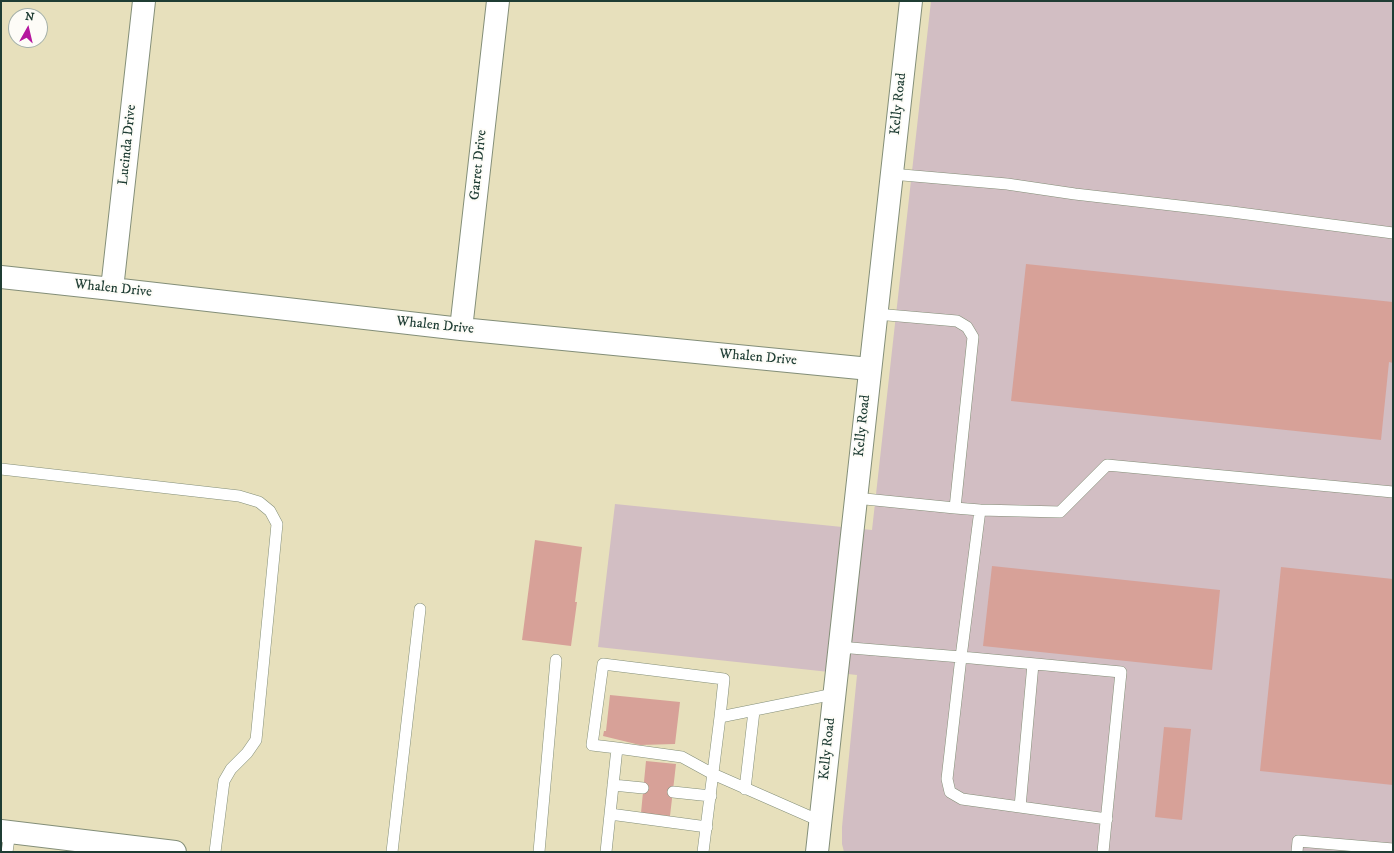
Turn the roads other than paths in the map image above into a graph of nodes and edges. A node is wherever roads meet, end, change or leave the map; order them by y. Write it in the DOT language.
graph roads {
  1 [pos="144,1"];
  2 [pos="498,1"];
  3 [pos="911,1"];
  4 [pos="891,174"];
  5 [pos="1393,233"];
  6 [pos="1,277"];
  7 [pos="112,288"];
  8 [pos="876,314"];
  9 [pos="461,329"];
  10 [pos="870,369"];
  11 [pos="1,469"];
  12 [pos="1393,492"];
  13 [pos="856,498"];
  14 [pos="955,508"];
  15 [pos="980,510"];
  16 [pos="420,609"];
  17 [pos="839,647"];
  18 [pos="961,657"];
  19 [pos="556,660"];
  20 [pos="1033,664"];
  21 [pos="834,694"];
  22 [pos="754,711"];
  23 [pos="720,717"];
  24 [pos="617,748"];
  25 [pos="713,774"];
  26 [pos="613,785"];
  27 [pos="643,788"];
  28 [pos="745,789"];
  29 [pos="673,792"];
  30 [pos="710,796"];
  31 [pos="1020,807"];
  32 [pos="610,814"];
  33 [pos="1107,819"];
  34 [pos="820,822"];
  35 [pos="706,827"];
  36 [pos="6,838"];
  37 [pos="1393,849"];
  38 [pos="175,852"];
  39 [pos="215,852"];
  40 [pos="392,852"];
  41 [pos="539,852"];
  42 [pos="606,852"];
  43 [pos="703,852"];
  44 [pos="817,852"];
  45 [pos="1103,852"];
  46 [pos="1297,852"];
  1 -- 7 [label="street, Lucinda Drive"];
  2 -- 9 [label="street, Garret Drive"];
  3 -- 4 [label="street, Kelly Road"];
  4 -- 5 [label="lane"];
  4 -- 8 [label="street, Kelly Road"];
  6 -- 7 [label="street, Whalen Drive"];
  7 -- 9 [label="street, Whalen Drive"];
  8 -- 10 [label="street, Kelly Road"];
  8 -- 14 [label="lane"];
  9 -- 10 [label="street, Whalen Drive"];
  10 -- 13 [label="street, Kelly Road"];
  11 -- 39 [label="lane"];
  12 -- 15 [label="lane"];
  13 -- 14 [label="lane"];
  13 -- 17 [label="street, Kelly Road"];
  14 -- 15 [label="lane"];
  15 -- 18 [label="lane"];
  16 -- 40 [label="lane"];
  17 -- 18 [label="lane"];
  17 -- 21 [label="street, Kelly Road"];
  18 -- 20 [label="lane"];
  18 -- 31 [label="lane"];
  19 -- 41 [label="lane"];
  20 -- 31 [label="lane"];
  20 -- 33 [label="lane"];
  21 -- 22 [label="lane"];
  21 -- 34 [label="street, Kelly Road"];
  22 -- 23 [label="lane"];
  22 -- 28 [label="lane"];
  23 -- 24 [label="lane"];
  23 -- 25 [label="lane"];
  24 -- 25 [label="lane"];
  24 -- 26 [label="lane"];
  25 -- 28 [label="lane"];
  25 -- 30 [label="lane"];
  26 -- 27 [label="lane"];
  26 -- 32 [label="lane"];
  28 -- 34 [label="lane"];
  29 -- 30 [label="lane"];
  30 -- 35 [label="lane"];
  31 -- 33 [label="lane"];
  32 -- 35 [label="lane"];
  32 -- 42 [label="lane"];
  33 -- 45 [label="lane"];
  34 -- 44 [label="street, Kelly Road"];
  35 -- 43 [label="lane"];
  36 -- 38 [label="street"];
  37 -- 46 [label="lane"];
}
